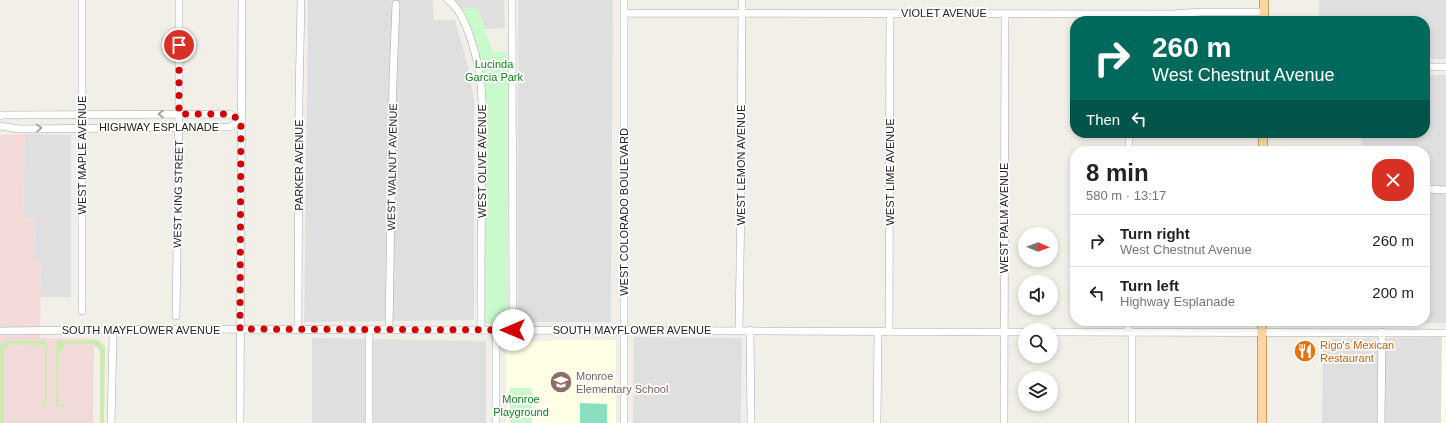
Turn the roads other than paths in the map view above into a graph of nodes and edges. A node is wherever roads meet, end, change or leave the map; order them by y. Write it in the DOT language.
graph roads {
  1 [pos="82,0"];
  2 [pos="178,0"];
  3 [pos="242,0"];
  4 [pos="302,0"];
  5 [pos="448,0"];
  6 [pos="512,0"];
  7 [pos="624,0"];
  8 [pos="742,0"];
  9 [pos="1264,0"];
  10 [pos="396,4"];
  11 [pos="624,13"];
  12 [pos="742,13"];
  13 [pos="890,13"];
  14 [pos="1005,14"];
  15 [pos="1088,16"];
  16 [pos="1264,16"];
  17 [pos="1430,67"];
  18 [pos="1446,67"];
  19 [pos="82,113"];
  20 [pos="179,114"];
  21 [pos="0,116"];
  22 [pos="241,120"];
  23 [pos="0,126"];
  24 [pos="82,128"];
  25 [pos="178,128"];
  26 [pos="1430,190"];
  27 [pos="1446,190"];
  28 [pos="82,310"];
  29 [pos="176,316"];
  30 [pos="1129,326"];
  31 [pos="1262,326"];
  32 [pos="112,329"];
  33 [pos="240,329"];
  34 [pos="298,330"];
  35 [pos="369,330"];
  36 [pos="389,330"];
  37 [pos="481,330"];
  38 [pos="496,330"];
  39 [pos="513,330"];
  40 [pos="624,330"];
  41 [pos="739,330"];
  42 [pos="750,330"];
  43 [pos="0,331"];
  44 [pos="878,332"];
  45 [pos="890,332"];
  46 [pos="1004,332"];
  47 [pos="1018,332"];
  48 [pos="1058,332"];
  49 [pos="1130,332"];
  50 [pos="1262,332"];
  51 [pos="1382,332"];
  52 [pos="1446,333"];
  53 [pos="111,423"];
  54 [pos="240,423"];
  55 [pos="369,423"];
  56 [pos="496,423"];
  57 [pos="624,423"];
  58 [pos="751,423"];
  59 [pos="877,423"];
  60 [pos="1004,423"];
  61 [pos="1132,423"];
  62 [pos="1262,423"];
  63 [pos="1382,423"];
  1 -- 19 [label="street, WEST MAPLE AVENUE"];
  2 -- 20 [label="street, WEST KING STREET"];
  3 -- 22 [label="street"];
  4 -- 34 [label="street, PARKER AVENUE"];
  5 -- 37 [label="street, WEST OLIVE AVENUE"];
  6 -- 39 [label="street"];
  7 -- 11 [label="street, WEST COLORADO BOULEVARD"];
  8 -- 12 [label="street, WEST LEMON AVENUE"];
  9 -- 16 [label="main road"];
  10 -- 36 [label="street, WEST WALNUT AVENUE"];
  11 -- 12 [label="street, VIOLET AVENUE"];
  11 -- 40 [label="street, WEST COLORADO BOULEVARD"];
  12 -- 13 [label="street, VIOLET AVENUE"];
  12 -- 41 [label="street, WEST LEMON AVENUE"];
  13 -- 14 [label="street, VIOLET AVENUE"];
  13 -- 45 [label="street, WEST LIME AVENUE"];
  14 -- 15 [label="street, VIOLET AVENUE"];
  14 -- 46 [label="street, WEST PALM AVENUE"];
  17 -- 18 [label="street"];
  20 -- 19 [label="street, HIGHWAY ESPLANADE, one-way"];
  19 -- 21 [label="street, HIGHWAY ESPLANADE"];
  19 -- 24 [label="street, WEST MAPLE AVENUE"];
  20 -- 22 [label="street, HIGHWAY ESPLANADE"];
  20 -- 25 [label="street, WEST KING STREET"];
  22 -- 25 [label="street, HIGHWAY ESPLANADE"];
  22 -- 33 [label="street"];
  23 -- 24 [label="street, HIGHWAY ESPLANADE, one-way"];
  24 -- 25 [label="street, HIGHWAY ESPLANADE"];
  24 -- 28 [label="street, WEST MAPLE AVENUE"];
  25 -- 29 [label="street, WEST KING STREET"];
  26 -- 27 [label="street"];
  30 -- 49 [label="street"];
  31 -- 50 [label="main road"];
  32 -- 33 [label="street, SOUTH MAYFLOWER AVENUE"];
  32 -- 43 [label="street, SOUTH MAYFLOWER AVENUE"];
  32 -- 53 [label="street"];
  33 -- 34 [label="street, SOUTH MAYFLOWER AVENUE"];
  33 -- 54 [label="street"];
  34 -- 35 [label="street, SOUTH MAYFLOWER AVENUE"];
  35 -- 36 [label="street, SOUTH MAYFLOWER AVENUE"];
  35 -- 55 [label="street"];
  36 -- 37 [label="street, SOUTH MAYFLOWER AVENUE"];
  37 -- 38 [label="street, SOUTH MAYFLOWER AVENUE"];
  38 -- 39 [label="street, SOUTH MAYFLOWER AVENUE"];
  38 -- 56 [label="street"];
  39 -- 40 [label="street, SOUTH MAYFLOWER AVENUE"];
  40 -- 41 [label="street, SOUTH MAYFLOWER AVENUE"];
  40 -- 57 [label="street, WEST COLORADO BOULEVARD"];
  41 -- 42 [label="street, SOUTH MAYFLOWER AVENUE"];
  42 -- 44 [label="street, SOUTH MAYFLOWER AVENUE"];
  42 -- 58 [label="street"];
  44 -- 45 [label="street, SOUTH MAYFLOWER AVENUE"];
  44 -- 59 [label="street"];
  45 -- 46 [label="street, SOUTH MAYFLOWER AVENUE"];
  46 -- 47 [label="street, SOUTH MAYFLOWER AVENUE"];
  46 -- 60 [label="street, WEST PALM AVENUE"];
  48 -- 49 [label="street"];
  49 -- 50 [label="street"];
  49 -- 61 [label="street"];
  50 -- 51 [label="street"];
  50 -- 62 [label="main road"];
  51 -- 52 [label="street"];
  51 -- 63 [label="street"];
}
